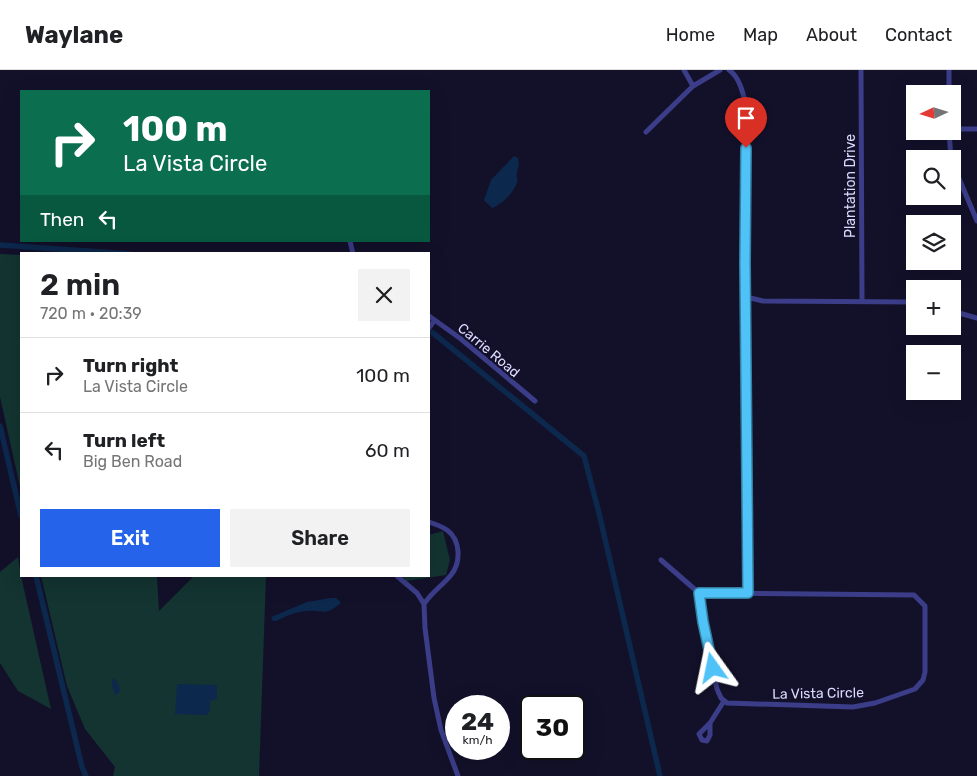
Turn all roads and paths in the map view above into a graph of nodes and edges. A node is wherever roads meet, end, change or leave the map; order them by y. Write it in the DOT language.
graph roads {
  1 [pos="684,70"];
  2 [pos="720,70"];
  3 [pos="730,70"];
  4 [pos="861,70"];
  5 [pos="948,70"];
  6 [pos="948,85"];
  7 [pos="693,86"];
  8 [pos="961,129"];
  9 [pos="977,129"];
  10 [pos="646,132"];
  11 [pos="961,183"];
  12 [pos="977,221"];
  13 [pos="746,297"];
  14 [pos="862,301"];
  15 [pos="906,302"];
  16 [pos="961,314"];
  17 [pos="430,317"];
  18 [pos="977,318"];
  19 [pos="434,321"];
  20 [pos="430,327"];
  21 [pos="535,401"];
  22 [pos="430,522"];
  23 [pos="662,560"];
  24 [pos="398,577"];
  25 [pos="699,593"];
  26 [pos="748,593"];
  27 [pos="424,604"];
  28 [pos="724,701"];
  29 [pos="710,723"];
  30 [pos="458,776"];
  1 -- 7 [label="street"];
  2 -- 7 [label="street"];
  3 -- 13 [label="street"];
  4 -- 14 [label="street, Plantation Drive"];
  5 -- 6 [label="street"];
  7 -- 10 [label="street"];
  8 -- 9 [label="street"];
  11 -- 12 [label="street"];
  13 -- 14 [label="street"];
  13 -- 26 [label="street"];
  14 -- 15 [label="street"];
  16 -- 18 [label="street"];
  17 -- 19 [label="street, Carrie Road"];
  19 -- 20 [label="street"];
  19 -- 21 [label="street, Carrie Road"];
  22 -- 27 [label="street"];
  23 -- 25 [label="street"];
  24 -- 27 [label="street"];
  25 -- 26 [label="street, La Vista Circle"];
  25 -- 28 [label="street"];
  26 -- 28 [label="street, La Vista Circle"];
  27 -- 30 [label="street"];
  28 -- 29 [label="street"];
}
